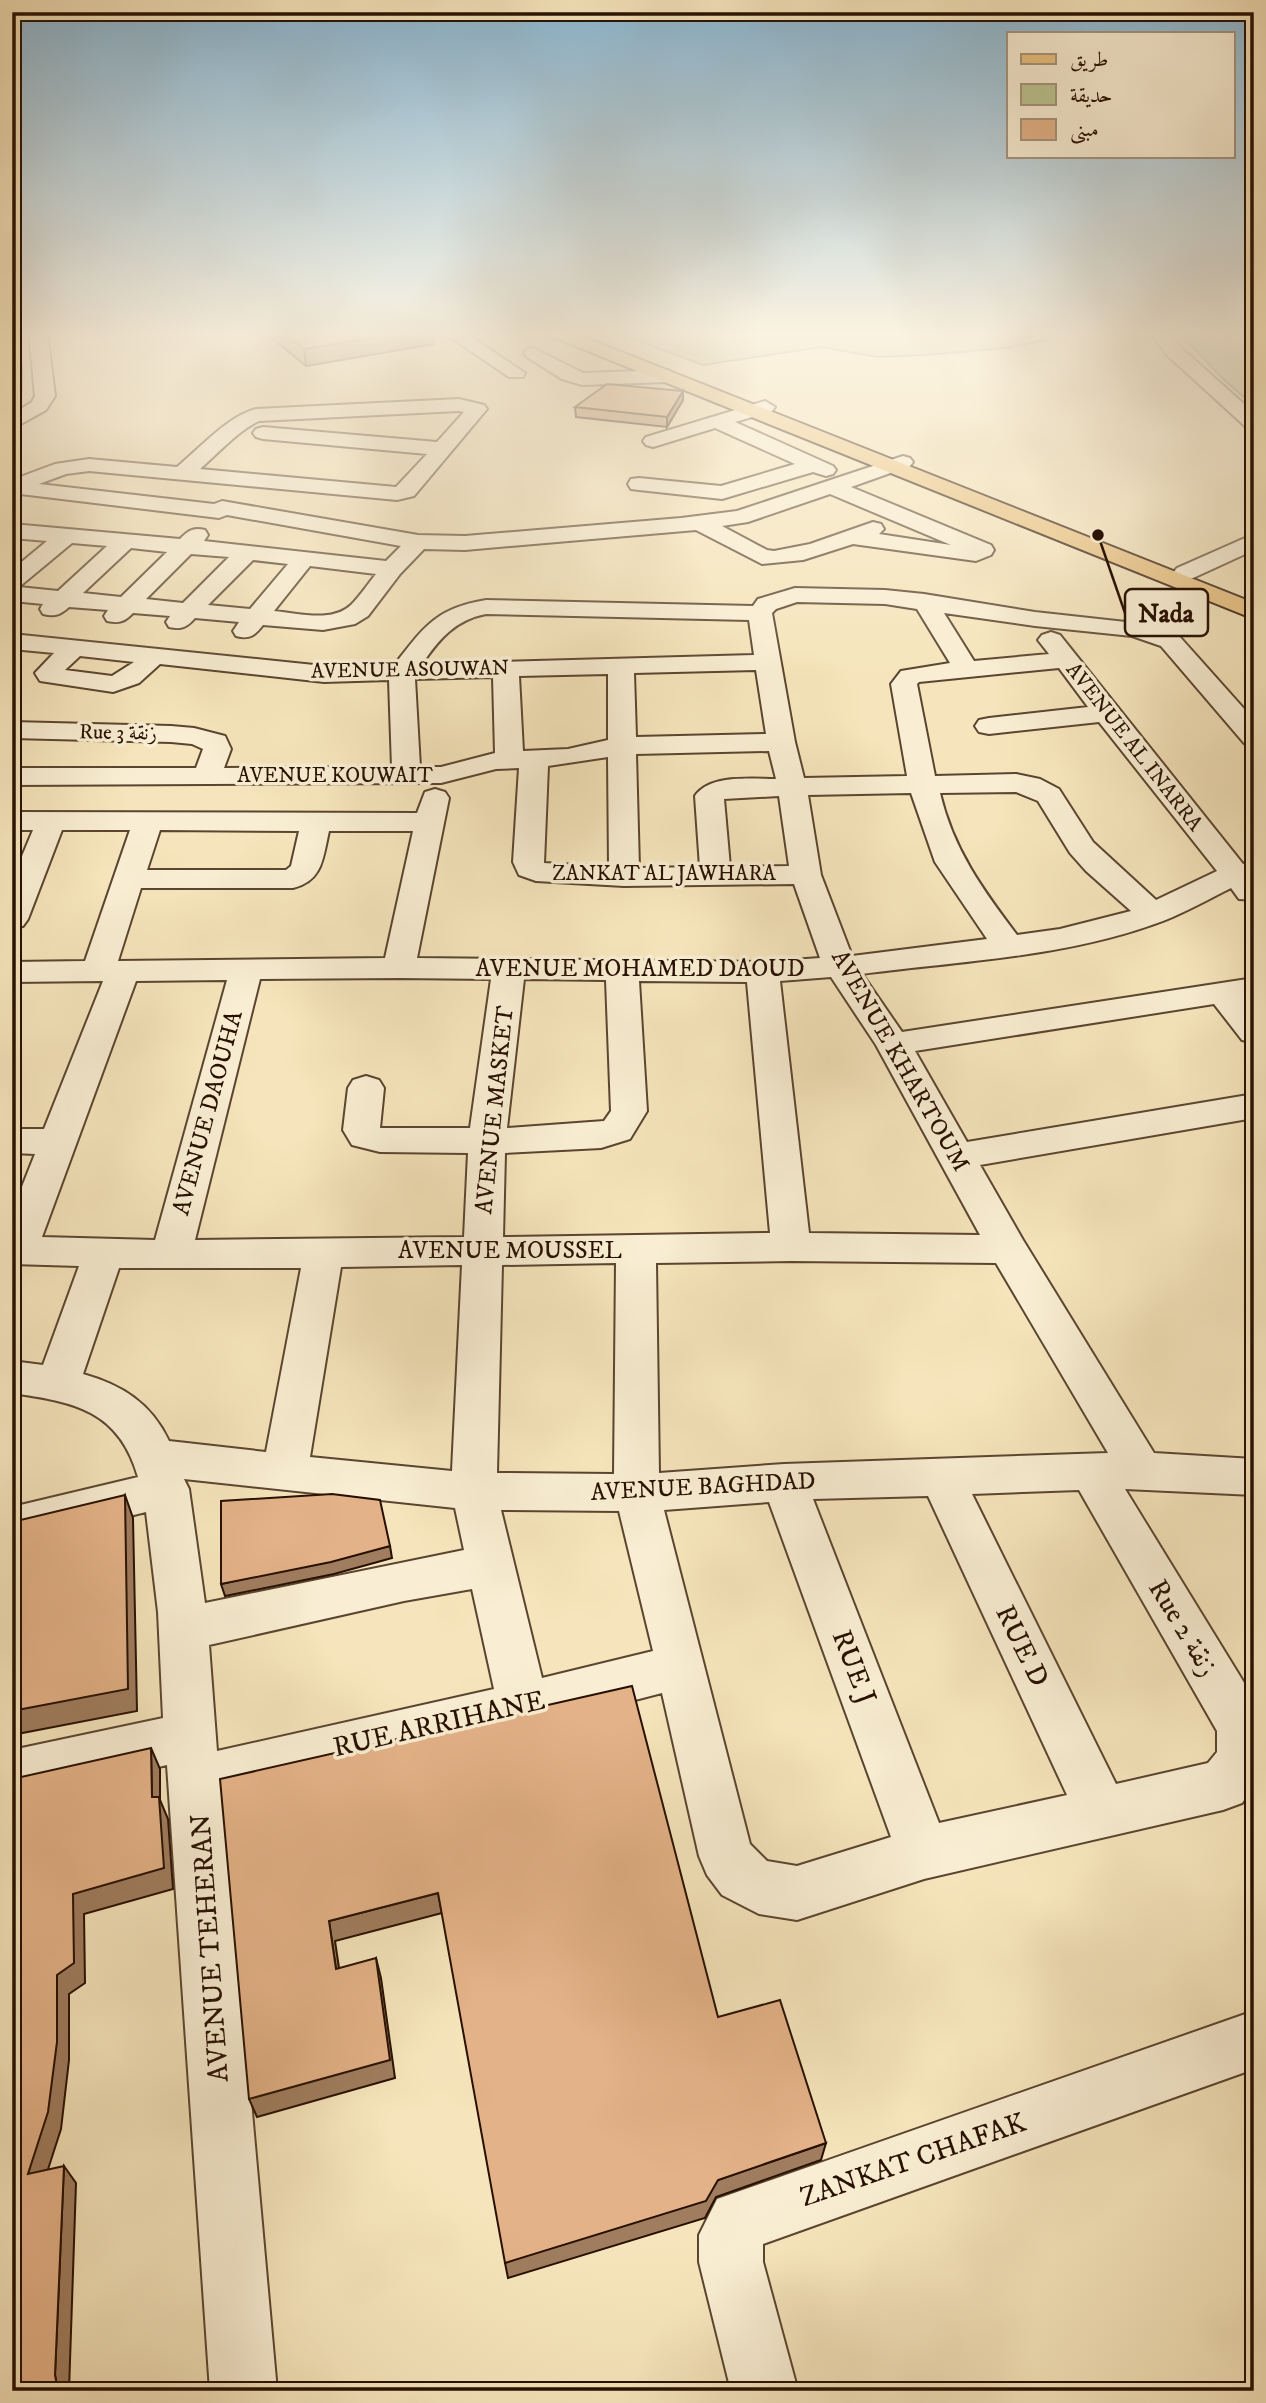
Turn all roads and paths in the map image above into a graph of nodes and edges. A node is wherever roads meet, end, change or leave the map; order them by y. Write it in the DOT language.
graph roads {
  1 [pos="217,444"];
  2 [pos="278,444"];
  3 [pos="343,444"];
  4 [pos="382,444"];
  5 [pos="446,444"];
  6 [pos="766,444"];
  7 [pos="847,444"];
  8 [pos="403,446"];
  9 [pos="442,449"];
  10 [pos="897,464"];
  11 [pos="813,465"];
  12 [pos="255,469"];
  13 [pos="183,473"];
  14 [pos="639,484"];
  15 [pos="841,484"];
  16 [pos="303,485"];
  17 [pos="13,486"];
  18 [pos="362,491"];
  19 [pos="221,509"];
  20 [pos="907,518"];
  21 [pos="700,523"];
  22 [pos="12,531"];
  23 [pos="66,537"];
  24 [pos="849,537"];
  25 [pos="1254,541"];
  26 [pos="125,542"];
  27 [pos="418,542"];
  28 [pos="184,548"];
  29 [pos="247,552"];
  30 [pos="305,558"];
  31 [pos="391,569"];
  32 [pos="1185,573"];
  33 [pos="12,582"];
  34 [pos="12,594"];
  35 [pos="64,598"];
  36 [pos="1254,599"];
  37 [pos="924,601"];
  38 [pos="127,604"];
  39 [pos="190,611"];
  40 [pos="760,612"];
  41 [pos="1254,612"];
  42 [pos="257,617"];
  43 [pos="1035,619"];
  44 [pos="100,633"];
  45 [pos="22,634"];
  46 [pos="229,648"];
  47 [pos="72,649"];
  48 [pos="156,649"];
  49 [pos="1065,660"];
  50 [pos="768,662"];
  51 [pos="621,666"];
  52 [pos="966,668"];
  53 [pos="506,669"];
  54 [pos="402,672"];
  55 [pos="1105,713"];
  56 [pos="1249,725"];
  57 [pos="989,726"];
  58 [pos="12,730"];
  59 [pos="780,742"];
  60 [pos="622,746"];
  61 [pos="522,760"];
  62 [pos="441,775"];
  63 [pos="206,776"];
  64 [pos="406,776"];
  65 [pos="12,777"];
  66 [pos="925,785"];
  67 [pos="792,787"];
  68 [pos="12,821"];
  69 [pos="51,821"];
  70 [pos="148,821"];
  71 [pos="316,822"];
  72 [pos="429,822"];
  73 [pos="806,875"];
  74 [pos="21,876"];
  75 [pos="625,877"];
  76 [pos="716,877"];
  77 [pos="128,879"];
  78 [pos="1247,880"];
  79 [pos="1153,914"];
  80 [pos="12,919"];
  81 [pos="1009,946"];
  82 [pos="840,967"];
  83 [pos="399,968"];
  84 [pos="246,970"];
  85 [pos="509,970"];
  86 [pos="110,971"];
  87 [pos="622,972"];
  88 [pos="763,972"];
  89 [pos="15,978"];
  90 [pos="1238,990"];
  91 [pos="1254,1031"];
  92 [pos="893,1044"];
  93 [pos="366,1088"];
  94 [pos="1254,1106"];
  95 [pos="12,1141"];
  96 [pos="487,1141"];
  97 [pos="58,1142"];
  98 [pos="955,1157"];
  99 [pos="791,1247"];
  100 [pos="1008,1249"];
  101 [pos="15,1250"];
  102 [pos="481,1250"];
  103 [pos="636,1250"];
  104 [pos="104,1253"];
  105 [pos="323,1254"];
  106 [pos="171,1255"];
  107 [pos="12,1377"];
  108 [pos="58,1383"];
  109 [pos="1141,1470"];
  110 [pos="285,1472"];
  111 [pos="1092,1473"];
  112 [pos="1254,1477"];
  113 [pos="942,1478"];
  114 [pos="784,1482"];
  115 [pos="163,1484"];
  116 [pos="474,1491"];
  117 [pos="637,1493"];
  118 [pos="12,1525"];
  119 [pos="490,1566"];
  120 [pos="183,1629"];
  121 [pos="681,1666"];
  122 [pos="523,1706"];
  123 [pos="193,1760"];
  124 [pos="12,1775"];
  125 [pos="1103,1814"];
  126 [pos="924,1853"];
  127 [pos="1254,2040"];
  128 [pos="244,2391"];
  129 [pos="765,2391"];
  1 -- 13 [label="street"];
  2 -- 12 [label="street"];
  3 -- 16 [label="street"];
  4 -- 8 [label="street"];
  5 -- 9 [label="street"];
  6 -- 11 [label="street"];
  7 -- 10 [label="main road"];
  8 -- 9 [label="street"];
  8 -- 18 [label="street"];
  9 -- 18 [label="street"];
  10 -- 15 [label="street"];
  10 -- 32 [label="main road"];
  10 -- 41 [label="main road"];
  11 -- 14 [label="street"];
  11 -- 15 [label="street"];
  12 -- 13 [label="street"];
  12 -- 16 [label="street"];
  12 -- 19 [label="street"];
  13 -- 17 [label="street"];
  15 -- 20 [label="street"];
  15 -- 21 [label="street"];
  16 -- 18 [label="street"];
  17 -- 19 [label="street"];
  19 -- 27 [label="street"];
  19 -- 28 [label="street"];
  20 -- 24 [label="street"];
  20 -- 24 [label="street"];
  21 -- 24 [label="street"];
  21 -- 27 [label="street"];
  22 -- 23 [label="street"];
  23 -- 26 [label="street"];
  23 -- 33 [label="street"];
  25 -- 32 [label="street"];
  26 -- 28 [label="street"];
  26 -- 35 [label="street"];
  27 -- 31 [label="street"];
  28 -- 29 [label="street"];
  28 -- 38 [label="street"];
  29 -- 30 [label="street"];
  29 -- 39 [label="street"];
  30 -- 31 [label="street"];
  30 -- 42 [label="street"];
  31 -- 42 [label="street"];
  32 -- 36 [label="main road"];
  34 -- 35 [label="street"];
  35 -- 38 [label="street"];
  35 -- 45 [label="street"];
  37 -- 40 [label="street"];
  37 -- 43 [label="street"];
  37 -- 52 [label="street"];
  38 -- 39 [label="street"];
  38 -- 44 [label="street"];
  39 -- 42 [label="street"];
  39 -- 48 [label="street"];
  40 -- 50 [label="street, AVENUE KHARTOUM"];
  40 -- 54 [label="street"];
  42 -- 46 [label="street"];
  43 -- 49 [label="street, AVENUE AL INARRA"];
  43 -- 56 [label="street"];
  45 -- 47 [label="street, AVENUE ASOUWAN"];
  47 -- 48 [label="street, AVENUE ASOUWAN"];
  47 -- 48 [label="street"];
  48 -- 54 [label="street, AVENUE ASOUWAN"];
  49 -- 52 [label="street"];
  49 -- 55 [label="street, AVENUE AL INARRA"];
  50 -- 51 [label="street, AVENUE ASOUWAN"];
  50 -- 59 [label="street, AVENUE KHARTOUM"];
  51 -- 53 [label="street, AVENUE ASOUWAN"];
  51 -- 60 [label="street"];
  52 -- 66 [label="street"];
  53 -- 54 [label="street, AVENUE ASOUWAN"];
  53 -- 61 [label="street"];
  54 -- 64 [label="street"];
  55 -- 57 [label="street"];
  55 -- 78 [label="street, AVENUE AL INARRA"];
  58 -- 63 [label="street, Rue 3 زنقة"];
  59 -- 60 [label="street, AVENUE KOUWAIT"];
  59 -- 67 [label="street, AVENUE KHARTOUM"];
  60 -- 61 [label="street, AVENUE KOUWAIT"];
  60 -- 75 [label="street"];
  61 -- 62 [label="street, AVENUE KOUWAIT"];
  61 -- 75 [label="street, ZANKAT AL JAWHARA"];
  62 -- 64 [label="street, AVENUE KOUWAIT"];
  62 -- 72 [label="street"];
  63 -- 64 [label="street, AVENUE KOUWAIT"];
  63 -- 65 [label="street, AVENUE KOUWAIT"];
  66 -- 67 [label="street"];
  66 -- 79 [label="street"];
  66 -- 81 [label="street"];
  67 -- 73 [label="street, AVENUE KHARTOUM"];
  67 -- 76 [label="street"];
  68 -- 69 [label="street"];
  69 -- 70 [label="street"];
  69 -- 74 [label="street"];
  70 -- 71 [label="street"];
  70 -- 77 [label="street"];
  71 -- 72 [label="street"];
  71 -- 77 [label="street"];
  72 -- 83 [label="street"];
  73 -- 76 [label="street, ZANKAT AL JAWHARA"];
  73 -- 82 [label="street, AVENUE KHARTOUM"];
  74 -- 80 [label="street"];
  75 -- 76 [label="street, ZANKAT AL JAWHARA"];
  77 -- 86 [label="street"];
  78 -- 79 [label="street, AVENUE MOHAMED DAOUD"];
  79 -- 81 [label="street, AVENUE MOHAMED DAOUD"];
  81 -- 82 [label="street, AVENUE MOHAMED DAOUD"];
  82 -- 88 [label="street, AVENUE MOHAMED DAOUD"];
  82 -- 92 [label="street, AVENUE KHARTOUM"];
  83 -- 84 [label="street, AVENUE MOHAMED DAOUD"];
  83 -- 85 [label="street, AVENUE MOHAMED DAOUD"];
  84 -- 86 [label="street, AVENUE MOHAMED DAOUD"];
  84 -- 106 [label="street, AVENUE DAOUHA"];
  85 -- 87 [label="street, AVENUE MOHAMED DAOUD"];
  85 -- 96 [label="street, AVENUE MASKET"];
  86 -- 89 [label="street, AVENUE MOHAMED DAOUD"];
  86 -- 97 [label="street"];
  87 -- 88 [label="street, AVENUE MOHAMED DAOUD"];
  87 -- 96 [label="street"];
  88 -- 99 [label="street"];
  90 -- 91 [label="street"];
  90 -- 92 [label="street"];
  92 -- 98 [label="street, AVENUE KHARTOUM"];
  93 -- 96 [label="street"];
  94 -- 98 [label="street"];
  95 -- 97 [label="street"];
  96 -- 102 [label="street, AVENUE MASKET"];
  97 -- 101 [label="street"];
  98 -- 100 [label="street, AVENUE KHARTOUM"];
  99 -- 100 [label="street, AVENUE MOUSSEL"];
  99 -- 103 [label="street, AVENUE MOUSSEL"];
  100 -- 109 [label="street, AVENUE KHARTOUM"];
  101 -- 104 [label="street, AVENUE MOUSSEL"];
  102 -- 103 [label="street, AVENUE MOUSSEL"];
  102 -- 105 [label="street, AVENUE MOUSSEL"];
  102 -- 116 [label="street, AVENUE MASKET"];
  103 -- 117 [label="street"];
  104 -- 106 [label="street, AVENUE MOUSSEL"];
  104 -- 108 [label="street"];
  105 -- 106 [label="street, AVENUE MOUSSEL"];
  105 -- 110 [label="street"];
  107 -- 108 [label="street, AVENUE TEHERAN"];
  108 -- 115 [label="street, AVENUE TEHERAN"];
  109 -- 111 [label="street, AVENUE BAGHDAD"];
  109 -- 112 [label="street, AVENUE BAGHDAD"];
  110 -- 115 [label="street, AVENUE BAGHDAD"];
  110 -- 116 [label="street, AVENUE BAGHDAD"];
  111 -- 113 [label="street, AVENUE BAGHDAD"];
  111 -- 125 [label="street, Rue 2 زنقة"];
  113 -- 114 [label="street, AVENUE BAGHDAD"];
  113 -- 125 [label="street, RUE D"];
  114 -- 117 [label="street, AVENUE BAGHDAD"];
  114 -- 126 [label="street, RUE J"];
  115 -- 118 [label="street, AVENUE BAGHDAD"];
  115 -- 120 [label="street, AVENUE TEHERAN"];
  116 -- 117 [label="street, AVENUE BAGHDAD"];
  116 -- 119 [label="street, AVENUE MASKET"];
  117 -- 121 [label="street"];
  119 -- 120 [label="street"];
  119 -- 122 [label="street, AVENUE MASKET"];
  120 -- 123 [label="street, AVENUE TEHERAN"];
  121 -- 122 [label="street, RUE ARRIHANE"];
  121 -- 126 [label="street"];
  122 -- 123 [label="street, RUE ARRIHANE"];
  123 -- 124 [label="street, RUE ARRIHANE"];
  123 -- 128 [label="street, AVENUE TEHERAN"];
  125 -- 126 [label="street"];
  127 -- 129 [label="street, ZANKAT CHAFAK"];
}
